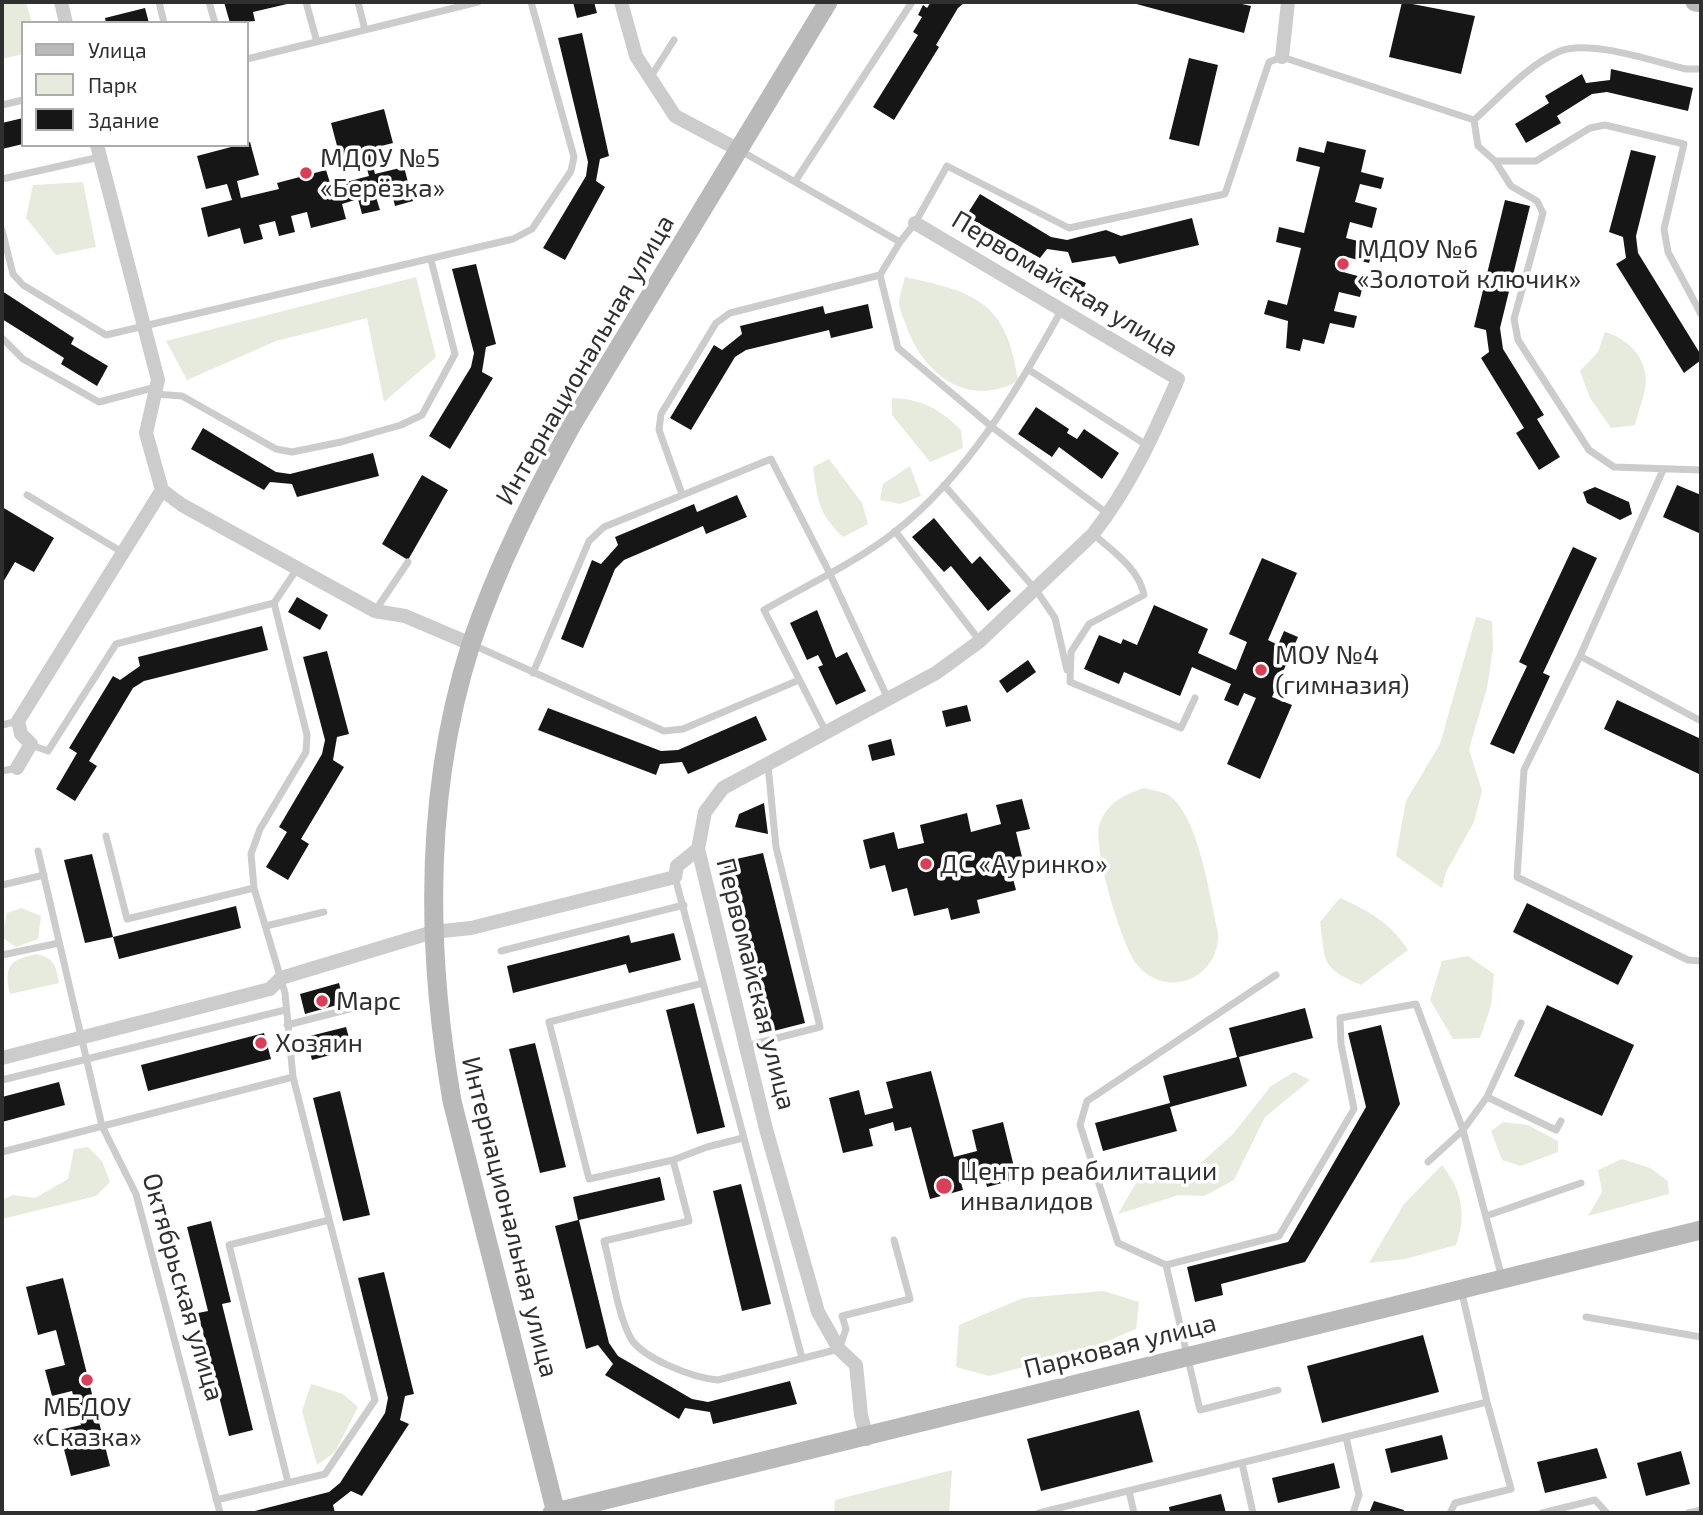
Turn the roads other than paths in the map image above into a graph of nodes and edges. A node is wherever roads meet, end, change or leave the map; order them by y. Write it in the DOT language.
graph roads {
  1 [pos="61,2"];
  2 [pos="159,2"];
  3 [pos="209,2"];
  4 [pos="306,2"];
  5 [pos="358,2"];
  6 [pos="478,2"];
  7 [pos="531,2"];
  8 [pos="621,2"];
  9 [pos="828,2"];
  10 [pos="912,2"];
  11 [pos="1288,2"];
  12 [pos="1695,2"];
  13 [pos="464,3"];
  14 [pos="1701,4"];
  15 [pos="66,21"];
  16 [pos="164,21"];
  17 [pos="214,21"];
  18 [pos="365,30"];
  19 [pos="674,40"];
  20 [pos="317,42"];
  21 [pos="1282,57"];
  22 [pos="248,59"];
  23 [pos="1701,69"];
  24 [pos="650,79"];
  25 [pos="21,100"];
  26 [pos="2,105"];
  27 [pos="1474,120"];
  28 [pos="739,150"];
  29 [pos="99,151"];
  30 [pos="1495,161"];
  31 [pos="2,180"];
  32 [pos="796,180"];
  33 [pos="915,223"];
  34 [pos="2,230"];
  35 [pos="900,242"];
  36 [pos="431,260"];
  37 [pos="880,275"];
  38 [pos="1062,312"];
  39 [pos="1701,314"];
  40 [pos="144,328"];
  41 [pos="2,338"];
  42 [pos="1028,370"];
  43 [pos="156,391"];
  44 [pos="992,427"];
  45 [pos="1149,447"];
  46 [pos="1663,470"];
  47 [pos="1701,470"];
  48 [pos="944,485"];
  49 [pos="162,489"];
  50 [pos="682,494"];
  51 [pos="27,495"];
  52 [pos="1108,514"];
  53 [pos="895,531"];
  54 [pos="1093,534"];
  55 [pos="122,552"];
  56 [pos="408,562"];
  57 [pos="297,569"];
  58 [pos="829,572"];
  59 [pos="1036,590"];
  60 [pos="274,603"];
  61 [pos="375,611"];
  62 [pos="980,641"];
  63 [pos="471,644"];
  64 [pos="1580,656"];
  65 [pos="533,673"];
  66 [pos="799,680"];
  67 [pos="1070,682"];
  68 [pos="1195,698"];
  69 [pos="889,701"];
  70 [pos="18,721"];
  71 [pos="1701,721"];
  72 [pos="2,725"];
  73 [pos="827,735"];
  74 [pos="31,744"];
  75 [pos="768,765"];
  76 [pos="17,768"];
  77 [pos="2,771"];
  78 [pos="106,836"];
  79 [pos="698,849"];
  80 [pos="38,851"];
  81 [pos="44,875"];
  82 [pos="675,877"];
  83 [pos="2,885"];
  84 [pos="254,888"];
  85 [pos="684,905"];
  86 [pos="324,912"];
  87 [pos="266,926"];
  88 [pos="433,932"];
  89 [pos="59,943"];
  90 [pos="501,951"];
  91 [pos="2,955"];
  92 [pos="1701,961"];
  93 [pos="1276,975"];
  94 [pos="281,978"];
  95 [pos="703,983"];
  96 [pos="365,1005"];
  97 [pos="285,1010"];
  98 [pos="1521,1023"];
  99 [pos="287,1025"];
  100 [pos="80,1037"];
  101 [pos="746,1046"];
  102 [pos="2,1058"];
  103 [pos="86,1058"];
  104 [pos="293,1077"];
  105 [pos="2,1080"];
  106 [pos="1487,1097"];
  107 [pos="1561,1121"];
  108 [pos="102,1126"];
  109 [pos="1463,1130"];
  110 [pos="743,1138"];
  111 [pos="2,1152"];
  112 [pos="673,1160"];
  113 [pos="1428,1162"];
  114 [pos="1581,1183"];
  115 [pos="1486,1216"];
  116 [pos="330,1220"];
  117 [pos="1701,1230"];
  118 [pos="894,1240"];
  119 [pos="1166,1265"];
  120 [pos="1502,1279"];
  121 [pos="1461,1289"];
  122 [pos="1586,1317"];
  123 [pos="1701,1337"];
  124 [pos="839,1349"];
  125 [pos="1189,1355"];
  126 [pos="802,1358"];
  127 [pos="1278,1390"];
  128 [pos="1487,1402"];
  129 [pos="1346,1437"];
  130 [pos="867,1439"];
  131 [pos="1242,1463"];
  132 [pos="288,1482"];
  133 [pos="1129,1491"];
  134 [pos="216,1500"];
  135 [pos="1701,1510"];
  136 [pos="220,1513"];
  137 [pos="555,1513"];
  138 [pos="1040,1513"];
  139 [pos="1134,1513"];
  140 [pos="1253,1513"];
  141 [pos="1353,1513"];
  142 [pos="1450,1513"];
  143 [pos="1542,1513"];
  144 [pos="1607,1513"];
  145 [pos="1688,1513"];
  1 -- 15 [label="street"];
  2 -- 16 [label="lane"];
  3 -- 17 [label="lane"];
  4 -- 20 [label="lane"];
  5 -- 18 [label="lane"];
  6 -- 13 [label="lane"];
  7 -- 36 [label="lane"];
  8 -- 24 [label="street"];
  9 -- 28 [label="main road, Интернациональная улица"];
  10 -- 32 [label="lane"];
  11 -- 21 [label="street"];
  12 -- 14 [label="main road"];
  13 -- 18 [label="lane"];
  18 -- 20 [label="lane"];
  19 -- 24 [label="lane"];
  20 -- 22 [label="lane"];
  21 -- 27 [label="lane"];
  21 -- 33 [label="lane"];
  23 -- 27 [label="lane"];
  24 -- 28 [label="street"];
  25 -- 26 [label="lane"];
  27 -- 30 [label="lane"];
  28 -- 32 [label="lane"];
  28 -- 63 [label="main road, Интернациональная улица"];
  29 -- 31 [label="lane"];
  29 -- 40 [label="street"];
  30 -- 39 [label="lane"];
  30 -- 46 [label="lane"];
  32 -- 35 [label="lane"];
  33 -- 35 [label="lane"];
  33 -- 38 [label="street, Первомайская улица"];
  34 -- 40 [label="lane"];
  35 -- 37 [label="lane"];
  36 -- 40 [label="lane"];
  36 -- 43 [label="lane"];
  37 -- 44 [label="lane"];
  37 -- 50 [label="lane"];
  38 -- 42 [label="lane"];
  38 -- 45 [label="street, Первомайская улица"];
  40 -- 43 [label="street"];
  41 -- 43 [label="lane"];
  42 -- 44 [label="lane"];
  42 -- 45 [label="lane"];
  43 -- 49 [label="street"];
  44 -- 48 [label="lane"];
  44 -- 52 [label="lane"];
  45 -- 52 [label="street, Первомайская улица"];
  46 -- 47 [label="lane"];
  46 -- 64 [label="lane"];
  48 -- 53 [label="lane"];
  48 -- 59 [label="lane"];
  49 -- 55 [label="street"];
  49 -- 57 [label="street"];
  50 -- 58 [label="lane"];
  50 -- 65 [label="lane"];
  51 -- 55 [label="lane"];
  52 -- 54 [label="street, Первомайская улица"];
  53 -- 58 [label="lane"];
  53 -- 62 [label="lane"];
  54 -- 59 [label="street, Первомайская улица"];
  54 -- 67 [label="lane"];
  55 -- 70 [label="street"];
  56 -- 61 [label="lane"];
  57 -- 60 [label="lane"];
  57 -- 61 [label="street"];
  58 -- 66 [label="lane"];
  58 -- 69 [label="lane"];
  59 -- 62 [label="street, Первомайская улица"];
  59 -- 67 [label="lane"];
  60 -- 74 [label="lane"];
  60 -- 84 [label="lane"];
  61 -- 63 [label="street"];
  62 -- 69 [label="street, Первомайская улица"];
  63 -- 65 [label="lane"];
  63 -- 88 [label="main road, Интернациональная улица"];
  64 -- 71 [label="lane"];
  64 -- 92 [label="lane"];
  65 -- 66 [label="lane"];
  66 -- 73 [label="lane"];
  67 -- 68 [label="lane"];
  69 -- 73 [label="street, Первомайская улица"];
  70 -- 72 [label="lane"];
  70 -- 74 [label="street"];
  73 -- 75 [label="street, Первомайская улица"];
  74 -- 76 [label="street"];
  75 -- 79 [label="street, Первомайская улица"];
  75 -- 101 [label="lane"];
  76 -- 77 [label="lane"];
  78 -- 84 [label="lane"];
  79 -- 82 [label="street"];
  79 -- 101 [label="street, Первомайская улица"];
  80 -- 81 [label="lane, Октябрьская улица"];
  81 -- 83 [label="lane"];
  81 -- 89 [label="lane, Октябрьская улица"];
  82 -- 85 [label="lane, Первомайская улица"];
  82 -- 88 [label="street"];
  84 -- 87 [label="lane"];
  85 -- 90 [label="lane"];
  85 -- 95 [label="lane, Первомайская улица"];
  86 -- 87 [label="lane"];
  87 -- 94 [label="lane"];
  88 -- 94 [label="street"];
  88 -- 137 [label="main road, Интернациональная улица"];
  89 -- 91 [label="lane"];
  89 -- 100 [label="lane, Октябрьская улица"];
  93 -- 119 [label="lane"];
  94 -- 97 [label="lane"];
  94 -- 100 [label="street"];
  95 -- 110 [label="lane, Первомайская улица"];
  95 -- 112 [label="lane"];
  96 -- 99 [label="lane"];
  97 -- 99 [label="lane"];
  97 -- 103 [label="lane"];
  98 -- 106 [label="lane"];
  99 -- 104 [label="lane"];
  100 -- 102 [label="street"];
  100 -- 103 [label="lane, Октябрьская улица"];
  101 -- 124 [label="street, Первомайская улица"];
  103 -- 105 [label="lane"];
  103 -- 108 [label="lane, Октябрьская улица"];
  104 -- 108 [label="lane"];
  104 -- 116 [label="lane"];
  106 -- 107 [label="lane"];
  106 -- 109 [label="lane"];
  108 -- 111 [label="lane"];
  108 -- 134 [label="lane, Октябрьская улица"];
  109 -- 113 [label="lane"];
  109 -- 115 [label="lane"];
  109 -- 119 [label="lane"];
  110 -- 112 [label="lane"];
  110 -- 126 [label="lane, Первомайская улица"];
  112 -- 126 [label="lane"];
  114 -- 115 [label="lane"];
  115 -- 120 [label="lane"];
  116 -- 132 [label="lane"];
  116 -- 132 [label="lane"];
  117 -- 120 [label="main road, Парковая улица"];
  118 -- 124 [label="lane"];
  119 -- 125 [label="lane"];
  120 -- 121 [label="main road, Парковая улица"];
  121 -- 125 [label="main road, Парковая улица"];
  121 -- 128 [label="lane"];
  122 -- 123 [label="lane"];
  124 -- 126 [label="lane"];
  124 -- 130 [label="street, Первомайская улица"];
  125 -- 127 [label="lane"];
  125 -- 130 [label="main road, Парковая улица"];
  128 -- 129 [label="lane"];
  128 -- 142 [label="lane"];
  129 -- 131 [label="lane"];
  129 -- 141 [label="lane"];
  130 -- 137 [label="main road, Парковая улица"];
  131 -- 133 [label="lane"];
  131 -- 140 [label="lane"];
  132 -- 134 [label="lane"];
  133 -- 138 [label="lane"];
  133 -- 139 [label="lane"];
  134 -- 136 [label="lane, Октябрьская улица"];
  135 -- 145 [label="lane"];
  143 -- 144 [label="lane"];
}
